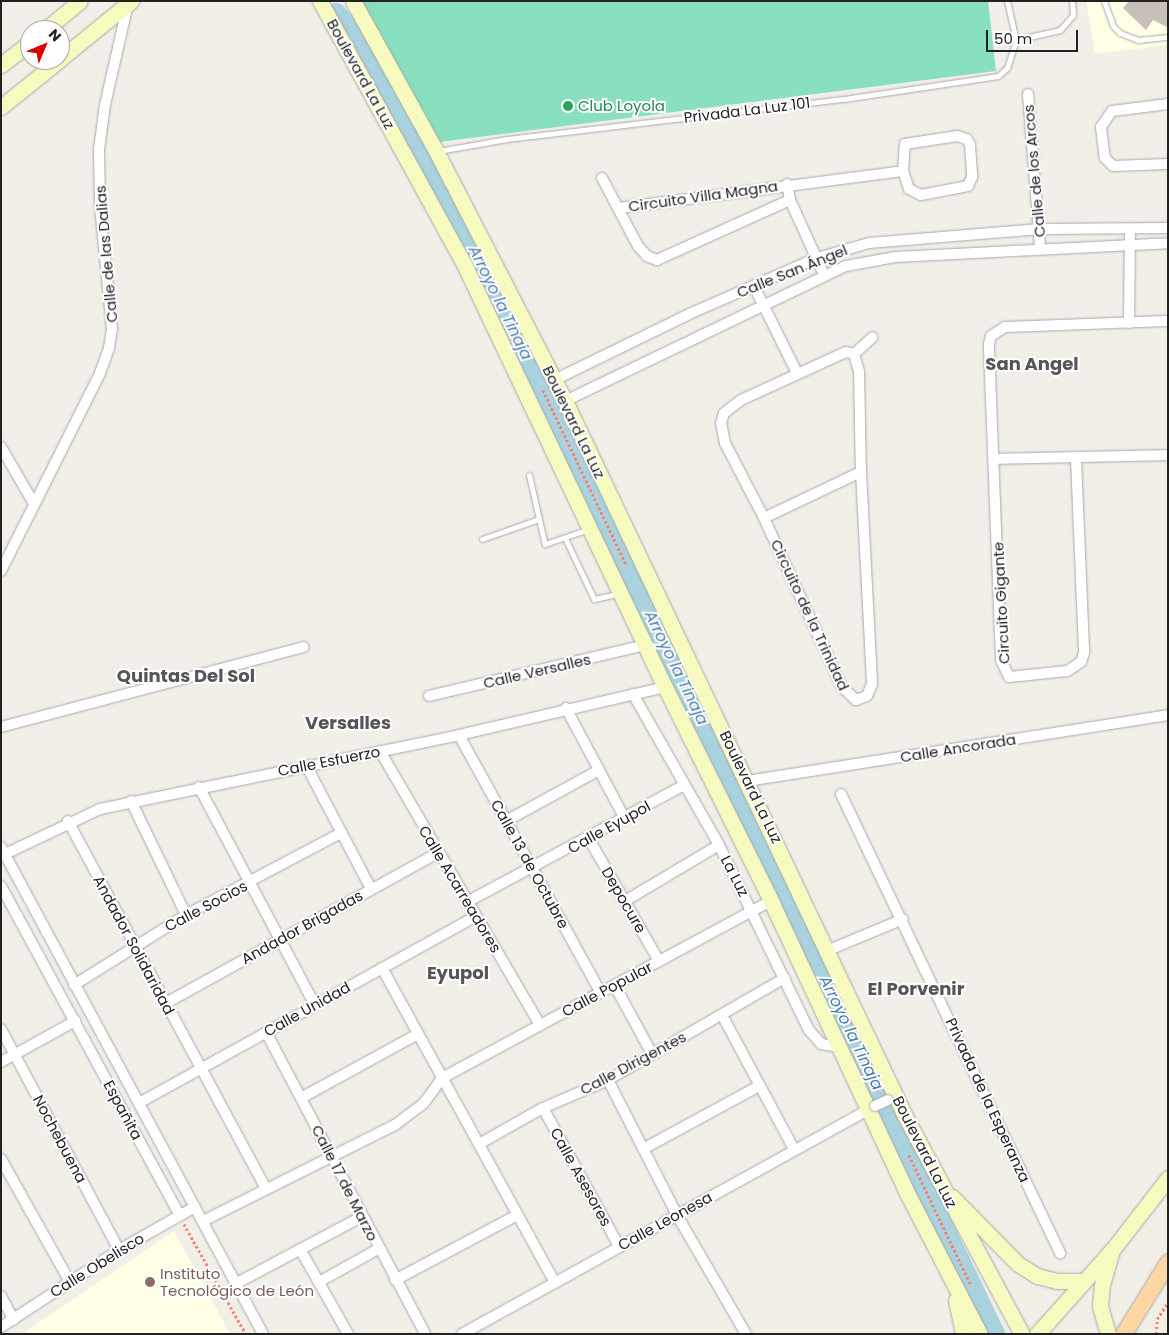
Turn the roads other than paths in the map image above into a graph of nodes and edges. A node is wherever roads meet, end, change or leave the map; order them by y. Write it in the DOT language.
graph roads {
  1 [pos="80,1"];
  2 [pos="320,1"];
  3 [pos="353,1"];
  4 [pos="1007,1"];
  5 [pos="1072,1"];
  6 [pos="1104,1"];
  7 [pos="130,3"];
  8 [pos="57,20"];
  9 [pos="1168,37"];
  10 [pos="1016,40"];
  11 [pos="20,50"];
  12 [pos="70,51"];
  13 [pos="1,65"];
  14 [pos="47,70"];
  15 [pos="1028,94"];
  16 [pos="1168,104"];
  17 [pos="1,107"];
  18 [pos="436,151"];
  19 [pos="1168,164"];
  20 [pos="903,171"];
  21 [pos="602,178"];
  22 [pos="787,184"];
  23 [pos="790,200"];
  24 [pos="618,208"];
  25 [pos="1168,228"];
  26 [pos="1040,229"];
  27 [pos="1130,229"];
  28 [pos="1168,243"];
  29 [pos="1129,245"];
  30 [pos="1040,248"];
  31 [pos="817,258"];
  32 [pos="824,275"];
  33 [pos="754,286"];
  34 [pos="763,305"];
  35 [pos="1168,321"];
  36 [pos="1129,323"];
  37 [pos="873,337"];
  38 [pos="854,354"];
  39 [pos="797,373"];
  40 [pos="547,383"];
  41 [pos="565,401"];
  42 [pos="1,447"];
  43 [pos="1168,456"];
  44 [pos="994,459"];
  45 [pos="1076,459"];
  46 [pos="861,472"];
  47 [pos="528,475"];
  48 [pos="34,504"];
  49 [pos="764,518"];
  50 [pos="539,519"];
  51 [pos="590,529"];
  52 [pos="482,538"];
  53 [pos="565,538"];
  54 [pos="1,571"];
  55 [pos="620,593"];
  56 [pos="645,645"];
  57 [pos="304,647"];
  58 [pos="665,687"];
  59 [pos="633,694"];
  60 [pos="429,696"];
  61 [pos="566,708"];
  62 [pos="1168,715"];
  63 [pos="1,727"];
  64 [pos="459,735"];
  65 [pos="380,752"];
  66 [pos="306,765"];
  67 [pos="599,770"];
  68 [pos="748,781"];
  69 [pos="684,785"];
  70 [pos="199,788"];
  71 [pos="841,794"];
  72 [pos="132,801"];
  73 [pos="625,819"];
  74 [pos="68,821"];
  75 [pos="506,821"];
  76 [pos="341,833"];
  77 [pos="589,839"];
  78 [pos="719,845"];
  79 [pos="3,853"];
  80 [pos="438,853"];
  81 [pos="532,868"];
  82 [pos="249,883"];
  83 [pos="1,886"];
  84 [pos="371,888"];
  85 [pos="625,901"];
  86 [pos="772,901"];
  87 [pos="467,902"];
  88 [pos="753,911"];
  89 [pos="186,915"];
  90 [pos="476,916"];
  91 [pos="903,919"];
  92 [pos="280,939"];
  93 [pos="134,947"];
  94 [pos="829,950"];
  95 [pos="659,961"];
  96 [pos="382,968"];
  97 [pos="785,978"];
  98 [pos="74,985"];
  99 [pos="615,986"];
  100 [pos="601,993"];
  101 [pos="166,1003"];
  102 [pos="315,1005"];
  103 [pos="722,1015"];
  104 [pos="75,1020"];
  105 [pos="540,1025"];
  106 [pos="1,1029"];
  107 [pos="266,1032"];
  108 [pos="418,1034"];
  109 [pos="839,1047"];
  110 [pos="16,1054"];
  111 [pos="652,1054"];
  112 [pos="1,1062"];
  113 [pos="200,1068"];
  114 [pos="442,1078"];
  115 [pos="608,1080"];
  116 [pos="759,1086"];
  117 [pos="301,1098"];
  118 [pos="892,1098"];
  119 [pos="139,1103"];
  120 [pos="543,1108"];
  121 [pos="872,1108"];
  122 [pos="479,1144"];
  123 [pos="643,1149"];
  124 [pos="794,1150"];
  125 [pos="330,1156"];
  126 [pos="1,1159"];
  127 [pos="1168,1178"];
  128 [pos="943,1188"];
  129 [pos="266,1189"];
  130 [pos="195,1207"];
  131 [pos="180,1215"];
  132 [pos="517,1215"];
  133 [pos="678,1215"];
  134 [pos="361,1217"];
  135 [pos="203,1221"];
  136 [pos="619,1246"];
  137 [pos="300,1249"];
  138 [pos="378,1249"];
  139 [pos="1112,1249"];
  140 [pos="119,1250"];
  141 [pos="1060,1253"];
  142 [pos="1168,1263"];
  143 [pos="951,1279"];
  144 [pos="395,1280"];
  145 [pos="554,1281"];
  146 [pos="1083,1281"];
  147 [pos="70,1282"];
  148 [pos="319,1282"];
  149 [pos="237,1283"];
  150 [pos="1,1296"];
  151 [pos="14,1320"];
  152 [pos="1,1327"];
  153 [pos="264,1334"];
  154 [pos="348,1334"];
  155 [pos="425,1334"];
  156 [pos="462,1334"];
  157 [pos="746,1334"];
  158 [pos="963,1334"];
  159 [pos="980,1334"];
  160 [pos="1022,1334"];
  161 [pos="1037,1334"];
  162 [pos="1108,1334"];
  163 [pos="1124,1334"];
  1 -- 8 [label="main road"];
  2 -- 51 [label="main road, Boulevard La Luz"];
  3 -- 18 [label="main road, Boulevard La Luz"];
  4 -- 10 [label="lane"];
  5 -- 10 [label="lane"];
  6 -- 9 [label="lane"];
  7 -- 12 [label="main road"];
  7 -- 48 [label="street, Calle de las Dalias"];
  10 -- 18 [label="lane, Privada La Luz 101"];
  11 -- 13 [label="main road"];
  14 -- 17 [label="main road"];
  15 -- 26 [label="street, Calle de los Arcos"];
  16 -- 19 [label="street"];
  18 -- 40 [label="main road, Boulevard La Luz"];
  20 -- 20 [label="street"];
  20 -- 22 [label="street, Circuito Villa Magna"];
  21 -- 24 [label="street, Circuito Villa Magna"];
  22 -- 23 [label="street, Circuito Villa Magna"];
  22 -- 24 [label="street, Circuito Villa Magna"];
  23 -- 24 [label="street, Circuito Villa Magna"];
  23 -- 31 [label="street, Circuito Villa Magna"];
  25 -- 27 [label="street, Calle San Ángel"];
  26 -- 27 [label="street, Calle San Ángel"];
  26 -- 30 [label="street, Calle de los Arcos"];
  26 -- 31 [label="street, Calle San Ángel"];
  27 -- 29 [label="street"];
  28 -- 29 [label="street, Calle San Ángel"];
  29 -- 30 [label="street, Calle San Ángel"];
  29 -- 36 [label="street"];
  30 -- 32 [label="street, Calle San Ángel"];
  31 -- 32 [label="street, Circuito Villa Magna"];
  31 -- 33 [label="street, Calle San Ángel"];
  32 -- 34 [label="street, Calle San Ángel"];
  33 -- 34 [label="street"];
  33 -- 40 [label="street, Calle San Ángel"];
  34 -- 39 [label="street"];
  34 -- 41 [label="street, Calle San Ángel"];
  35 -- 36 [label="street, Circuito Gigante"];
  36 -- 44 [label="street, Circuito Gigante"];
  37 -- 38 [label="street"];
  38 -- 39 [label="street, Circuito de la Trinidad"];
  38 -- 46 [label="street, Circuito de la Trinidad"];
  39 -- 49 [label="street, Circuito de la Trinidad"];
  40 -- 41 [label="main road, Boulevard La Luz"];
  41 -- 68 [label="main road, Boulevard La Luz"];
  42 -- 48 [label="street"];
  43 -- 45 [label="street"];
  44 -- 45 [label="street"];
  44 -- 45 [label="street, Circuito Gigante"];
  46 -- 49 [label="street"];
  46 -- 49 [label="street, Circuito de la Trinidad"];
  47 -- 50 [label="lane"];
  48 -- 54 [label="street, Calle de las Dalias"];
  50 -- 52 [label="lane"];
  50 -- 53 [label="lane"];
  51 -- 53 [label="lane"];
  51 -- 55 [label="main road, Boulevard La Luz"];
  53 -- 55 [label="lane"];
  55 -- 56 [label="main road, Boulevard La Luz"];
  56 -- 58 [label="main road, Boulevard La Luz"];
  56 -- 60 [label="street, Calle Versalles"];
  57 -- 63 [label="street"];
  58 -- 59 [label="street, Calle Esfuerzo"];
  58 -- 86 [label="main road, Boulevard La Luz"];
  59 -- 61 [label="street, Calle Esfuerzo"];
  59 -- 69 [label="street, La Luz"];
  61 -- 64 [label="street, Calle Esfuerzo"];
  61 -- 67 [label="street"];
  62 -- 68 [label="street, Calle Ancorada"];
  64 -- 65 [label="street, Calle Esfuerzo"];
  64 -- 75 [label="street, Calle 13 de Octubre"];
  65 -- 66 [label="street, Calle Esfuerzo"];
  65 -- 80 [label="street, Calle Acarreadores"];
  66 -- 70 [label="street, Calle Esfuerzo"];
  66 -- 76 [label="street"];
  67 -- 73 [label="street"];
  67 -- 75 [label="street"];
  68 -- 94 [label="main road, Boulevard La Luz"];
  69 -- 73 [label="street, Calle Eyupol"];
  69 -- 78 [label="street, La Luz"];
  70 -- 72 [label="street, Calle Esfuerzo"];
  70 -- 82 [label="street"];
  71 -- 91 [label="street, Privada de la Esperanza"];
  72 -- 74 [label="street, Calle Esfuerzo"];
  72 -- 89 [label="street"];
  73 -- 77 [label="street, Calle Eyupol"];
  74 -- 79 [label="street, Calle Esfuerzo"];
  74 -- 93 [label="street, Andador Solidaridad"];
  75 -- 81 [label="street, Calle 13 de Octubre"];
  76 -- 82 [label="street, Calle Socios"];
  76 -- 84 [label="street"];
  77 -- 81 [label="street, Calle Eyupol"];
  77 -- 85 [label="street, Depocure"];
  78 -- 85 [label="street"];
  78 -- 88 [label="street, La Luz"];
  79 -- 98 [label="street"];
  80 -- 84 [label="street, Andador Brigadas"];
  80 -- 87 [label="street, Calle Acarreadores"];
  81 -- 87 [label="street, Calle Eyupol"];
  81 -- 100 [label="street, Calle 13 de Octubre"];
  82 -- 89 [label="street, Calle Socios"];
  82 -- 92 [label="street"];
  83 -- 104 [label="street, Españita"];
  84 -- 92 [label="street, Andador Brigadas"];
  85 -- 95 [label="street, Depocure"];
  86 -- 88 [label="street, Calle Popular"];
  86 -- 109 [label="main road, Boulevard La Luz"];
  87 -- 90 [label="street, Calle Acarreadores"];
  88 -- 95 [label="street, Calle Popular"];
  88 -- 97 [label="street, La Luz"];
  89 -- 93 [label="street, Calle Socios"];
  90 -- 96 [label="street, Calle Unidad"];
  90 -- 105 [label="street, Calle Acarreadores"];
  91 -- 94 [label="street"];
  91 -- 141 [label="street, Privada de la Esperanza"];
  92 -- 101 [label="street, Andador Brigadas"];
  92 -- 102 [label="street"];
  93 -- 98 [label="street, Calle Socios"];
  93 -- 101 [label="street, Andador Solidaridad"];
  94 -- 118 [label="main road, Boulevard La Luz"];
  95 -- 99 [label="street, Calle Popular"];
  96 -- 102 [label="street, Calle Unidad"];
  96 -- 108 [label="street"];
  97 -- 103 [label="street, Calle Dirigentes"];
  97 -- 109 [label="street, La Luz"];
  98 -- 119 [label="street"];
  99 -- 100 [label="street, Calle Popular"];
  99 -- 111 [label="street"];
  100 -- 105 [label="street, Calle Popular"];
  101 -- 113 [label="street, Andador Solidaridad"];
  102 -- 107 [label="street, Calle Unidad"];
  103 -- 111 [label="street, Calle Dirigentes"];
  103 -- 116 [label="street"];
  104 -- 110 [label="street"];
  104 -- 131 [label="street, Españita"];
  105 -- 114 [label="street, Calle Popular"];
  106 -- 110 [label="street, Nochebuena"];
  107 -- 113 [label="street, Calle Unidad"];
  107 -- 117 [label="street, Calle 17 de Marzo"];
  108 -- 114 [label="street"];
  108 -- 117 [label="street"];
  109 -- 121 [label="main road, Boulevard La Luz"];
  110 -- 112 [label="street"];
  110 -- 140 [label="street, Nochebuena"];
  111 -- 115 [label="street, Calle Dirigentes"];
  113 -- 119 [label="street, Calle Unidad"];
  113 -- 129 [label="street, Andador Solidaridad"];
  114 -- 122 [label="street"];
  114 -- 125 [label="street"];
  115 -- 120 [label="street, Calle Dirigentes"];
  115 -- 123 [label="street"];
  116 -- 123 [label="street"];
  116 -- 124 [label="street"];
  117 -- 125 [label="street, Calle 17 de Marzo"];
  118 -- 121 [label="street, Calle Leonesa, bridge"];
  118 -- 128 [label="main road, Boulevard La Luz"];
  119 -- 130 [label="street"];
  120 -- 122 [label="street, Calle Dirigentes"];
  120 -- 136 [label="street, Calle Asesores"];
  121 -- 124 [label="street, Calle Leonesa"];
  121 -- 143 [label="main road, Boulevard La Luz"];
  122 -- 132 [label="street"];
  123 -- 133 [label="street"];
  124 -- 133 [label="street, Calle Leonesa"];
  125 -- 129 [label="street"];
  125 -- 134 [label="street, Calle 17 de Marzo"];
  126 -- 147 [label="street"];
  127 -- 139 [label="main road"];
  128 -- 146 [label="main road"];
  128 -- 160 [label="main road, Boulevard La Luz"];
  129 -- 135 [label="street"];
  130 -- 131 [label="street, Calle Obelisco"];
  130 -- 135 [label="street"];
  131 -- 140 [label="street, Calle Obelisco"];
  132 -- 144 [label="street"];
  132 -- 145 [label="street"];
  133 -- 136 [label="street, Calle Leonesa"];
  133 -- 157 [label="street"];
  134 -- 137 [label="street"];
  134 -- 138 [label="street, Calle 17 de Marzo"];
  135 -- 149 [label="street"];
  136 -- 145 [label="street, Calle Leonesa"];
  137 -- 148 [label="street"];
  137 -- 149 [label="street"];
  138 -- 144 [label="street, Calle 17 de Marzo"];
  138 -- 148 [label="street"];
  139 -- 146 [label="main road"];
  139 -- 162 [label="main road"];
  140 -- 147 [label="street, Calle Obelisco"];
  142 -- 163 [label="main road"];
  143 -- 158 [label="main road"];
  143 -- 159 [label="main road, Boulevard La Luz"];
  144 -- 155 [label="street, Calle 17 de Marzo"];
  145 -- 156 [label="street, Calle Leonesa"];
  146 -- 161 [label="main road"];
  147 -- 151 [label="street, Calle Obelisco"];
  148 -- 154 [label="street"];
  149 -- 153 [label="street"];
  150 -- 151 [label="street"];
  151 -- 152 [label="street, Calle Obelisco"];
}
